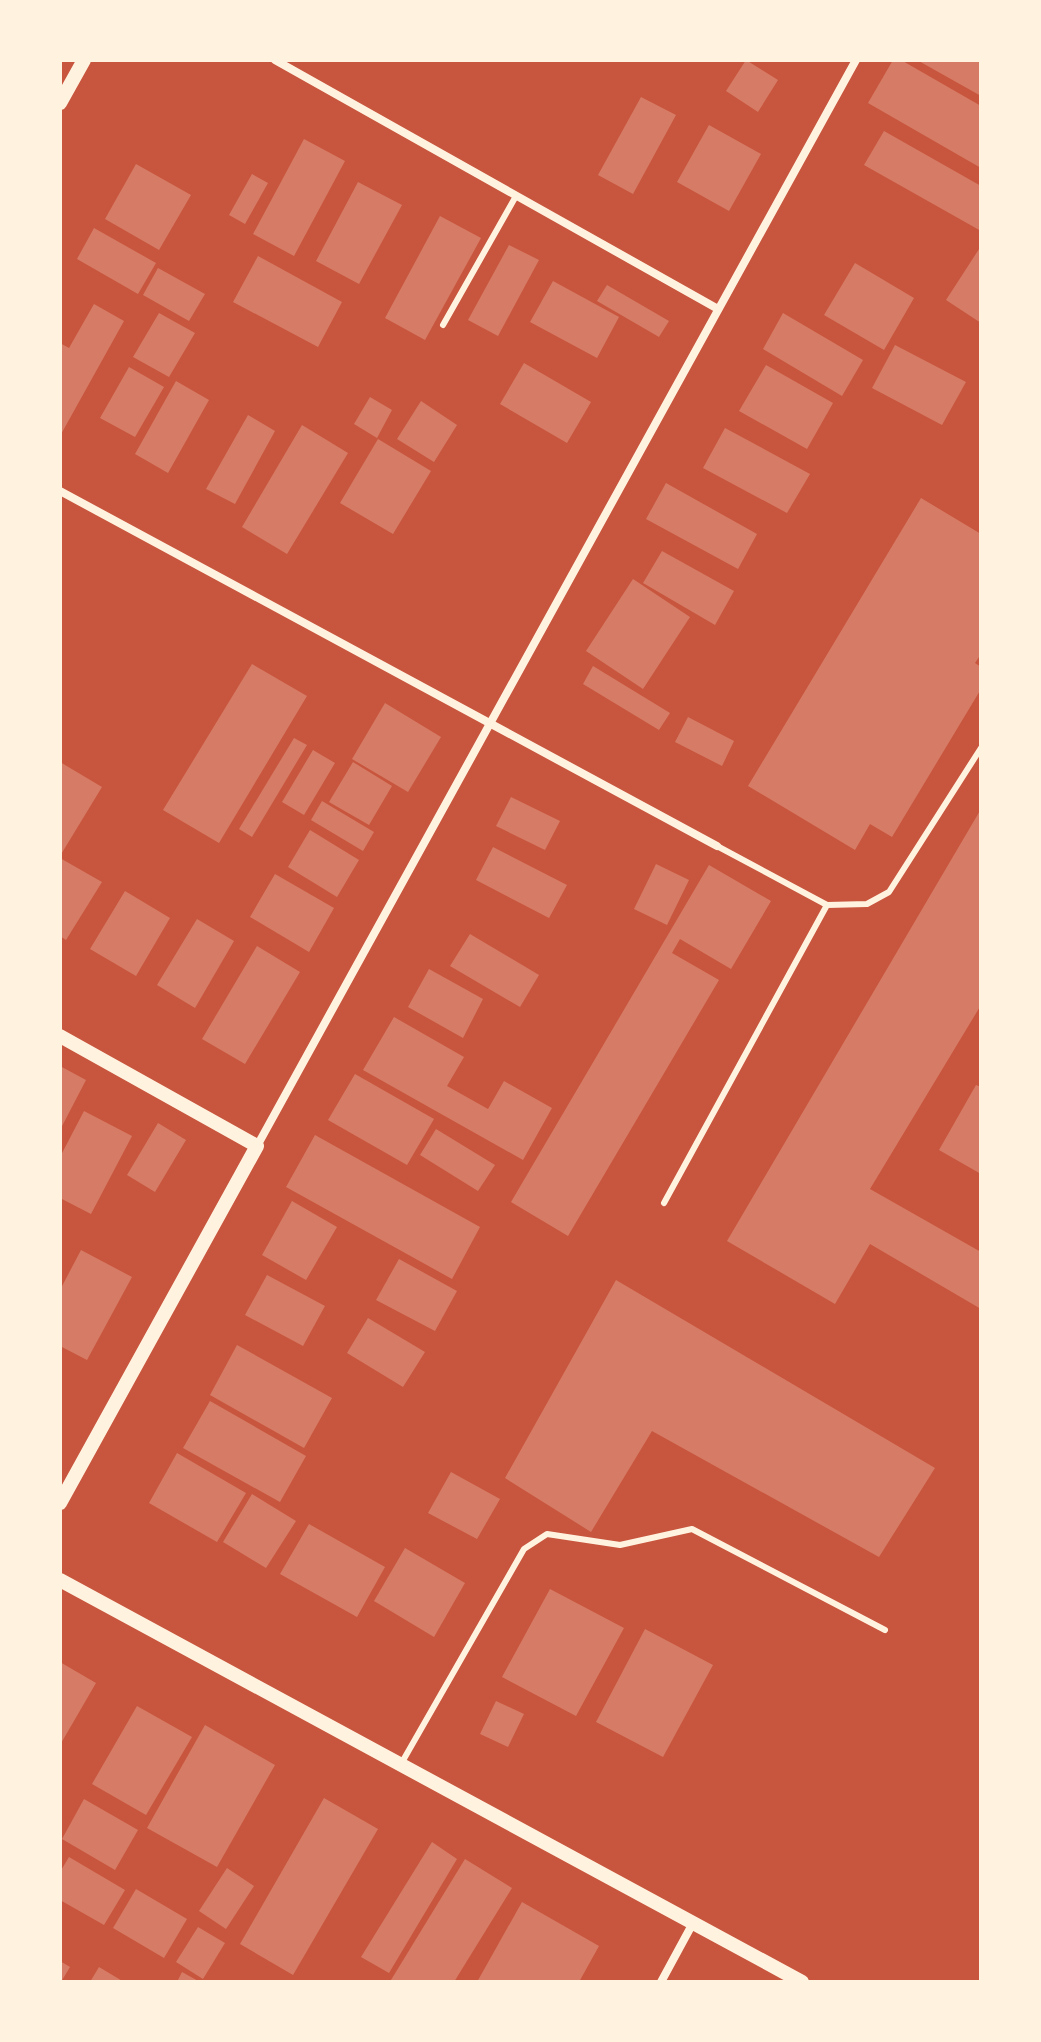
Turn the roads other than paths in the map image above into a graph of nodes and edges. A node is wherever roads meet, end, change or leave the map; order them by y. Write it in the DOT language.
graph roads {
  1 [pos="84,60"];
  2 [pos="275,60"];
  3 [pos="856,60"];
  4 [pos="60,103"];
  5 [pos="516,196"];
  6 [pos="718,309"];
  7 [pos="443,325"];
  8 [pos="60,491"];
  9 [pos="491,723"];
  10 [pos="981,748"];
  11 [pos="717,846"];
  12 [pos="827,905"];
  13 [pos="60,1036"];
  14 [pos="257,1146"];
  15 [pos="664,1203"];
  16 [pos="60,1503"];
  17 [pos="60,1580"];
  18 [pos="885,1630"];
  19 [pos="400,1765"];
  20 [pos="693,1923"];
  21 [pos="661,1982"];
  22 [pos="802,1982"];
  1 -- 4 [label="street"];
  2 -- 5 [label="street"];
  3 -- 6 [label="street"];
  5 -- 6 [label="street"];
  5 -- 7 [label="lane"];
  6 -- 9 [label="street"];
  8 -- 9 [label="street"];
  9 -- 11 [label="street"];
  9 -- 14 [label="street"];
  10 -- 12 [label="lane"];
  11 -- 12 [label="lane"];
  12 -- 15 [label="lane"];
  13 -- 14 [label="street"];
  14 -- 16 [label="street"];
  17 -- 19 [label="street"];
  18 -- 19 [label="lane"];
  19 -- 20 [label="street"];
  20 -- 21 [label="street"];
  20 -- 22 [label="street"];
}
